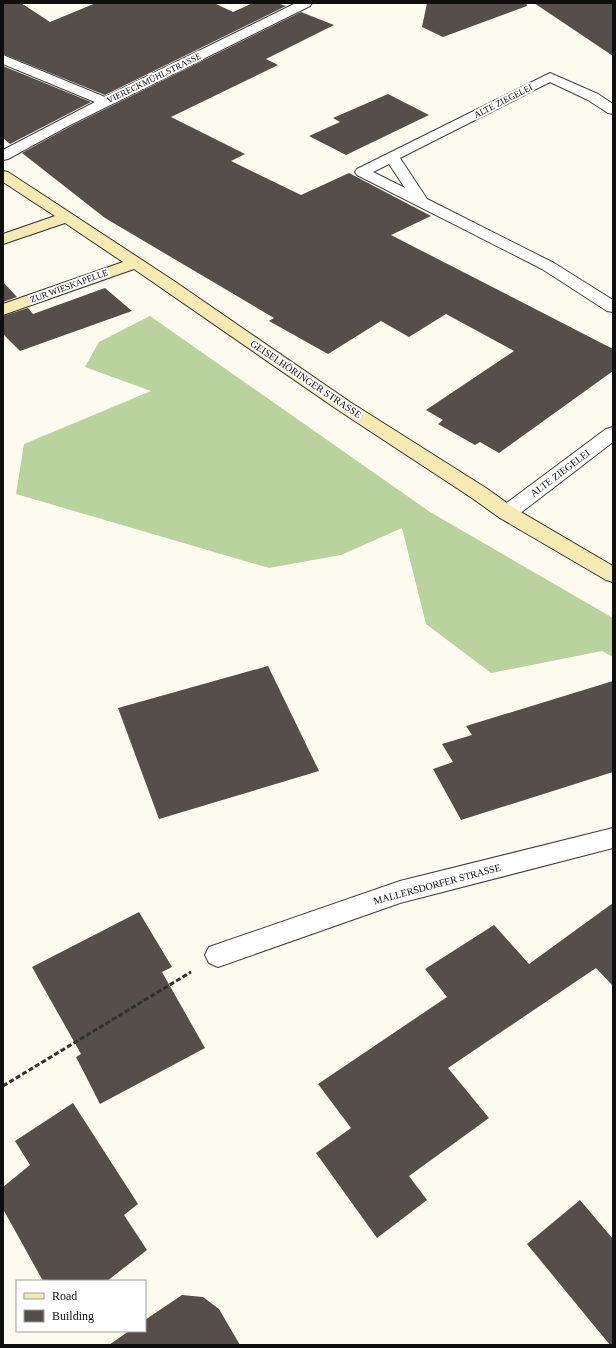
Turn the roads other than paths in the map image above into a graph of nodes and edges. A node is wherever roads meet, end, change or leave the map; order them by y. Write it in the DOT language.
graph roads {
  1 [pos="306,3"];
  2 [pos="3,59"];
  3 [pos="106,102"];
  4 [pos="613,110"];
  5 [pos="3,156"];
  6 [pos="392,157"];
  7 [pos="3,175"];
  8 [pos="422,202"];
  9 [pos="67,217"];
  10 [pos="3,239"];
  11 [pos="135,263"];
  12 [pos="613,307"];
  13 [pos="3,310"];
  14 [pos="613,433"];
  15 [pos="507,513"];
  16 [pos="613,575"];
  17 [pos="613,838"];
  18 [pos="218,955"];
  1 -- 3 [label="street, VIERECKMÜHLSTRASSE"];
  2 -- 3 [label="street"];
  3 -- 5 [label="street, VIERECKMÜHLSTRASSE"];
  4 -- 6 [label="street, ALTE ZIEGELEI"];
  6 -- 8 [label="street, ALTE ZIEGELEI"];
  6 -- 8 [label="street, ALTE ZIEGELEI"];
  7 -- 9 [label="main road, GEISELHÖRINGER STRASSE"];
  8 -- 12 [label="street, ALTE ZIEGELEI"];
  9 -- 10 [label="main road"];
  9 -- 11 [label="main road, GEISELHÖRINGER STRASSE"];
  11 -- 13 [label="main road, ZUR WIESKAPELLE"];
  11 -- 15 [label="main road, GEISELHÖRINGER STRASSE"];
  14 -- 15 [label="street, ALTE ZIEGELEI"];
  15 -- 16 [label="main road, GEISELHÖRINGER STRASSE"];
  17 -- 18 [label="street, MALLERSDORFER STRASSE"];
}
